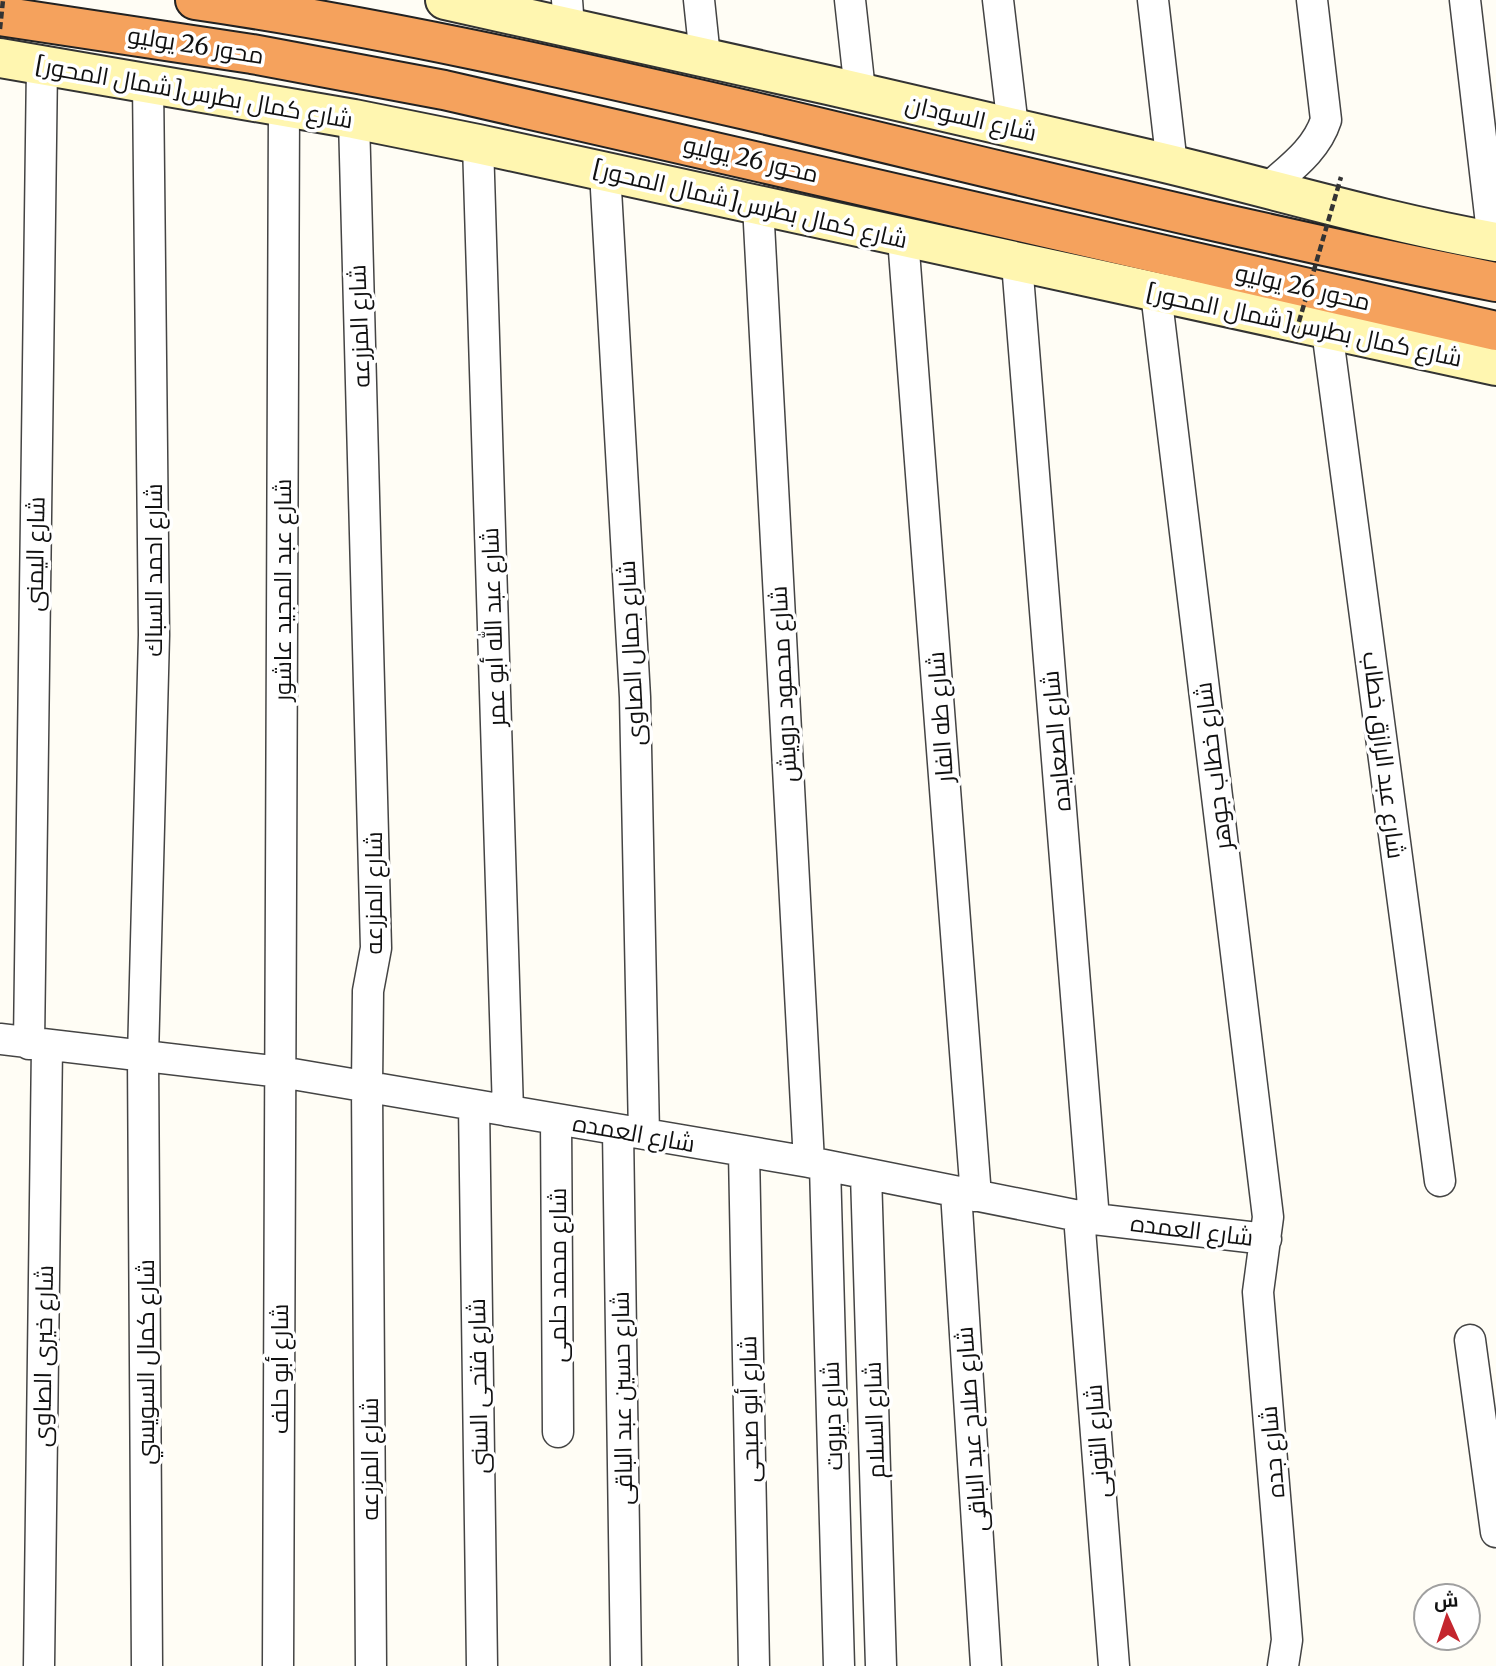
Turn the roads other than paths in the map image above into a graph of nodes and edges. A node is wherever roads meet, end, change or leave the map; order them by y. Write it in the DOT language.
graph roads {
  1 [pos="195,0"];
  2 [pos="445,0"];
  3 [pos="699,0"];
  4 [pos="850,0"];
  5 [pos="998,0"];
  6 [pos="1153,0"];
  7 [pos="1312,0"];
  8 [pos="1465,0"];
  9 [pos="568,13"];
  10 [pos="0,16"];
  11 [pos="705,57"];
  12 [pos="0,58"];
  13 [pos="42,65"];
  14 [pos="148,82"];
  15 [pos="860,92"];
  16 [pos="284,107"];
  17 [pos="354,119"];
  18 [pos="1013,127"];
  19 [pos="478,144"];
  20 [pos="1172,165"];
  21 [pos="605,172"];
  22 [pos="1266,190"];
  23 [pos="758,205"];
  24 [pos="903,238"];
  25 [pos="1494,241"];
  26 [pos="1017,263"];
  27 [pos="1496,282"];
  28 [pos="1156,293"];
  29 [pos="1312,331"];
  30 [pos="1496,331"];
  31 [pos="1496,366"];
  32 [pos="0,1039"];
  33 [pos="38,1045"];
  34 [pos="143,1057"];
  35 [pos="281,1072"];
  36 [pos="367,1087"];
  37 [pos="474,1105"];
  38 [pos="508,1111"];
  39 [pos="556,1119"];
  40 [pos="631,1132"];
  41 [pos="744,1152"];
  42 [pos="817,1164"];
  43 [pos="866,1174"];
  44 [pos="1440,1181"];
  45 [pos="966,1194"];
  46 [pos="1087,1217"];
  47 [pos="1266,1238"];
  48 [pos="1470,1340"];
  49 [pos="558,1432"];
  50 [pos="1496,1532"];
  51 [pos="38,1666"];
  52 [pos="147,1666"];
  53 [pos="278,1666"];
  54 [pos="371,1666"];
  55 [pos="482,1666"];
  56 [pos="626,1666"];
  57 [pos="754,1666"];
  58 [pos="839,1666"];
  59 [pos="881,1666"];
  60 [pos="986,1666"];
  61 [pos="1114,1666"];
  62 [pos="1283,1666"];
  1 -- 27 [label="highway, محور 26 يوليو"];
  2 -- 9 [label="street, شارع السودان"];
  3 -- 11 [label="street"];
  4 -- 15 [label="street"];
  5 -- 18 [label="street"];
  6 -- 20 [label="street"];
  7 -- 22 [label="street"];
  8 -- 25 [label="street"];
  9 -- 11 [label="street, شارع السودان"];
  10 -- 30 [label="highway, محور 26 يوليو"];
  11 -- 15 [label="street, شارع السودان"];
  12 -- 13 [label="street, شارع كمال بطرس[شمال المحور]"];
  13 -- 14 [label="street, شارع كمال بطرس[شمال المحور]"];
  13 -- 33 [label="street, شارع اليمنى"];
  14 -- 16 [label="street, شارع كمال بطرس[شمال المحور]"];
  14 -- 34 [label="street, شارع احمد السباك"];
  15 -- 18 [label="street, شارع السودان"];
  16 -- 17 [label="street, شارع كمال بطرس[شمال المحور]"];
  16 -- 35 [label="street, شارع عبد المجيد عاشور"];
  17 -- 19 [label="street, شارع كمال بطرس[شمال المحور]"];
  17 -- 36 [label="street, شارع المزرعه"];
  18 -- 20 [label="street, شارع السودان"];
  19 -- 21 [label="street, شارع كمال بطرس[شمال المحور]"];
  19 -- 38 [label="street, شارع عبد الله أبو عمر"];
  20 -- 22 [label="street, شارع السودان"];
  21 -- 23 [label="street, شارع كمال بطرس[شمال المحور]"];
  21 -- 40 [label="street, شارع جمال الصاوى"];
  22 -- 25 [label="street, شارع السودان"];
  23 -- 24 [label="street, شارع كمال بطرس[شمال المحور]"];
  23 -- 42 [label="street, شارع محمود درويش"];
  24 -- 26 [label="street, شارع كمال بطرس[شمال المحور]"];
  24 -- 45 [label="street, شارع طه الفار"];
  26 -- 28 [label="street, شارع كمال بطرس[شمال المحور]"];
  26 -- 46 [label="street, شارع الصعايده"];
  28 -- 29 [label="street, شارع كمال بطرس[شمال المحور]"];
  28 -- 47 [label="street, شارع خطاب جوهر"];
  29 -- 31 [label="street, شارع كمال بطرس[شمال المحور]"];
  29 -- 44 [label="street, شارع عبد الرازق خطاب"];
  32 -- 33 [label="street, شارع العمده"];
  33 -- 34 [label="street, شارع العمده"];
  33 -- 51 [label="street, شارع خيرى الصاوى"];
  34 -- 35 [label="street, شارع العمده"];
  34 -- 52 [label="street, شارع كمال السويسي"];
  35 -- 36 [label="street, شارع العمده"];
  35 -- 53 [label="street, شارع أبو حلف"];
  36 -- 37 [label="street, شارع العمده"];
  36 -- 54 [label="street, شارع المزرعه"];
  37 -- 38 [label="street, شارع العمده"];
  37 -- 55 [label="street, شارع فتحى السنى"];
  38 -- 39 [label="street, شارع العمده"];
  39 -- 40 [label="street, شارع العمده"];
  39 -- 49 [label="street, شارع محمد حلمى"];
  40 -- 41 [label="street, شارع العمده"];
  40 -- 56 [label="street, شارع حسين عبد الباقى"];
  41 -- 42 [label="street, شارع العمده"];
  41 -- 57 [label="street, شارع أبو صبحى"];
  42 -- 43 [label="street, شارع العمده"];
  42 -- 58 [label="street, شارع ديروت"];
  43 -- 45 [label="street, شارع العمده"];
  43 -- 59 [label="street, شارع السلام"];
  45 -- 46 [label="street, شارع العمده"];
  45 -- 60 [label="street, شارع صلاح عبد الباقى"];
  46 -- 47 [label="street, شارع العمده"];
  46 -- 61 [label="street, شارع التونى"];
  47 -- 62 [label="street, شارع جده"];
  48 -- 50 [label="street"];
}
